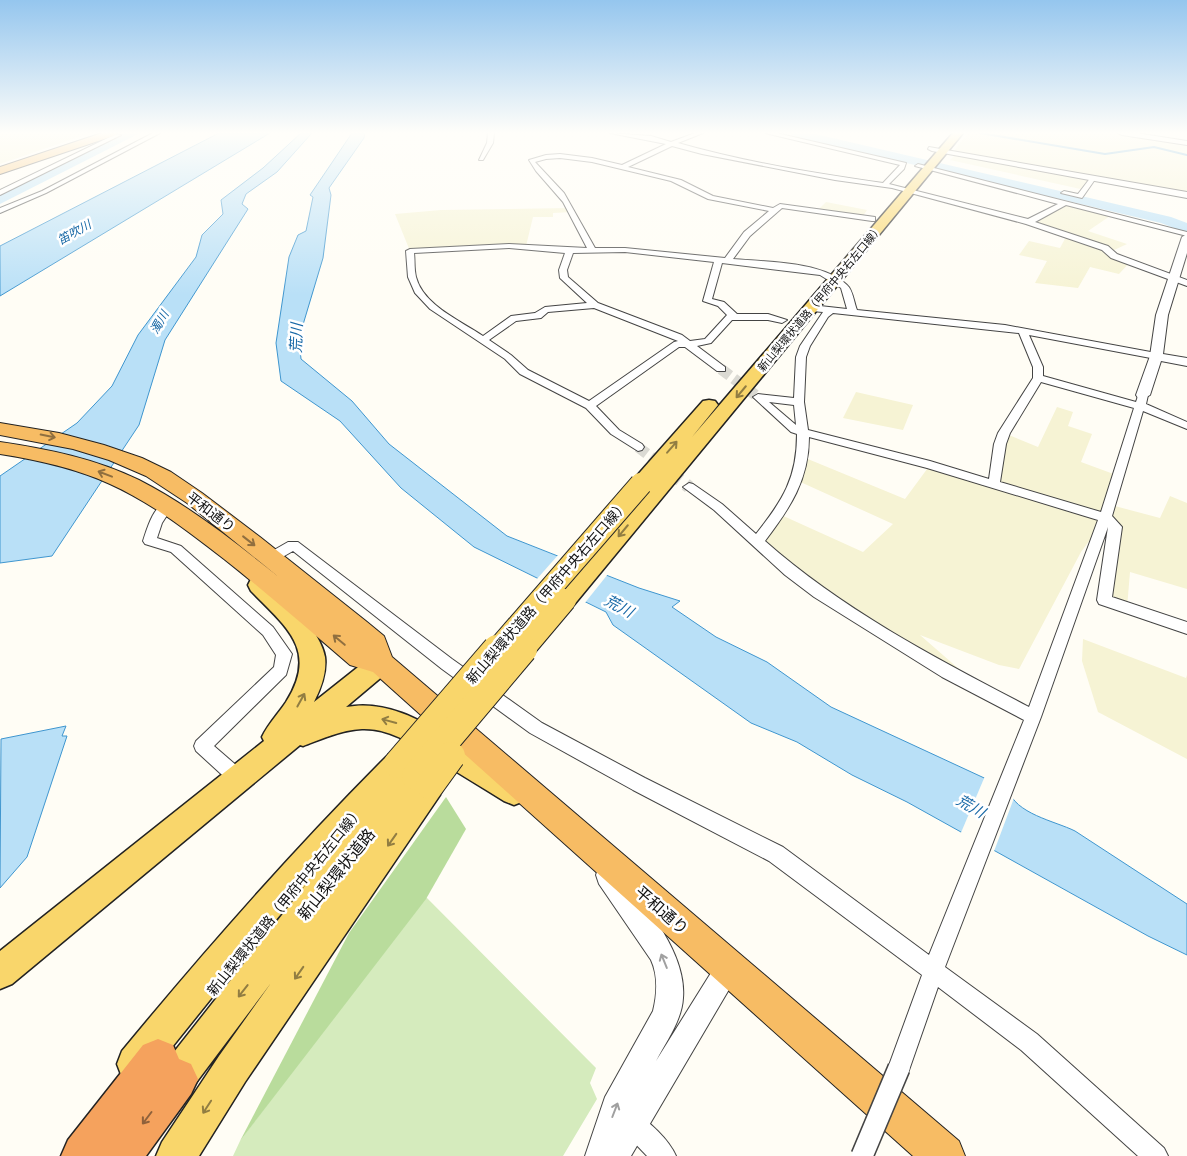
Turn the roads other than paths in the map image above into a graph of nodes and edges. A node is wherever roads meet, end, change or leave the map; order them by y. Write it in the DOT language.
graph roads {
  1 [pos="14,187"];
  2 [pos="54,187"];
  3 [pos="554,187"];
  4 [pos="689,187"];
  5 [pos="891,187"];
  6 [pos="1008,187"];
  7 [pos="1087,187"];
  8 [pos="1142,187"];
  9 [pos="898,188"];
  10 [pos="1053,190"];
  11 [pos="0,194"];
  12 [pos="1187,195"];
  13 [pos="1065,203"];
  14 [pos="773,210"];
  15 [pos="0,211"];
  16 [pos="872,220"];
  17 [pos="1029,222"];
  18 [pos="1187,235"];
  19 [pos="592,250"];
  20 [pos="570,251"];
  21 [pos="723,260"];
  22 [pos="829,277"];
  23 [pos="1174,279"];
  24 [pos="1187,283"];
  25 [pos="595,305"];
  26 [pos="811,308"];
  27 [pos="830,311"];
  28 [pos="853,313"];
  29 [pos="732,317"];
  30 [pos="782,320"];
  31 [pos="1023,332"];
  32 [pos="482,341"];
  33 [pos="688,343"];
  34 [pos="1156,356"];
  35 [pos="1187,362"];
  36 [pos="726,375"];
  37 [pos="1038,378"];
  38 [pos="718,395"];
  39 [pos="1142,400"];
  40 [pos="799,402"];
  41 [pos="590,406"];
  42 [pos="1187,426"];
  43 [pos="0,429"];
  44 [pos="803,433"];
  45 [pos="638,447"];
  46 [pos="0,448"];
  47 [pos="994,483"];
  48 [pos="689,487"];
  49 [pos="647,489"];
  50 [pos="158,500"];
  51 [pos="1106,518"];
  52 [pos="218,542"];
  53 [pos="758,542"];
  54 [pos="272,558"];
  55 [pos="1187,628"];
  56 [pos="381,662"];
  57 [pos="1032,722"];
  58 [pos="414,775"];
  59 [pos="238,778"];
  60 [pos="553,814"];
  61 [pos="590,847"];
  62 [pos="936,963"];
  63 [pos="728,969"];
  64 [pos="0,972"];
  65 [pos="167,1070"];
  66 [pos="633,1125"];
  67 [pos="61,1156"];
  68 [pos="84,1156"];
  69 [pos="118,1156"];
  70 [pos="176,1156"];
  71 [pos="600,1156"];
  72 [pos="614,1156"];
  73 [pos="664,1156"];
  74 [pos="862,1156"];
  75 [pos="944,1156"];
  76 [pos="1156,1156"];
  1 -- 11 [label="street"];
  2 -- 15 [label="street"];
  3 -- 19 [label="street"];
  4 -- 14 [label="street"];
  5 -- 9 [label="street"];
  6 -- 13 [label="street"];
  7 -- 10 [label="street"];
  8 -- 12 [label="street"];
  9 -- 16 [label="main road, 新山梨環状道路（甲府中央右左口線）"];
  9 -- 17 [label="street"];
  9 -- 22 [label="main road, 新山梨環状道路（甲府中央右左口線）"];
  13 -- 17 [label="street"];
  13 -- 18 [label="street"];
  14 -- 16 [label="street"];
  14 -- 21 [label="street"];
  16 -- 22 [label="main road, 新山梨環状道路（甲府中央右左口線）"];
  17 -- 23 [label="street"];
  18 -- 23 [label="street"];
  19 -- 20 [label="street"];
  19 -- 21 [label="street"];
  20 -- 25 [label="street"];
  20 -- 32 [label="street"];
  21 -- 22 [label="street"];
  21 -- 29 [label="street"];
  22 -- 26 [label="main road, 新山梨環状道路（甲府中央右左口線）"];
  22 -- 28 [label="street"];
  22 -- 30 [label="main road, 新山梨環状道路（甲府中央右左口線）"];
  23 -- 24 [label="street"];
  23 -- 34 [label="street"];
  25 -- 32 [label="street"];
  25 -- 33 [label="street"];
  26 -- 27 [label="street"];
  26 -- 49 [label="main road, 新山梨環状道路（甲府中央右左口線）, one-way"];
  27 -- 28 [label="street"];
  27 -- 40 [label="street"];
  28 -- 31 [label="street"];
  29 -- 30 [label="street"];
  29 -- 33 [label="street"];
  30 -- 36 [label="main road, 新山梨環状道路（甲府中央右左口線）"];
  31 -- 34 [label="street"];
  31 -- 37 [label="street"];
  32 -- 41 [label="street"];
  33 -- 36 [label="street"];
  33 -- 41 [label="street"];
  34 -- 35 [label="street"];
  34 -- 39 [label="street"];
  37 -- 39 [label="street"];
  37 -- 47 [label="street"];
  49 -- 38 [label="main road, 新山梨環状道路（甲府中央右左口線）, one-way"];
  39 -- 42 [label="street"];
  39 -- 51 [label="street"];
  40 -- 44 [label="street"];
  40 -- 44 [label="street"];
  41 -- 45 [label="street"];
  43 -- 54 [label="highway, 平和通り, one-way"];
  44 -- 47 [label="street"];
  44 -- 53 [label="street"];
  50 -- 46 [label="highway, 平和通り, one-way"];
  47 -- 51 [label="street"];
  48 -- 53 [label="street"];
  49 -- 58 [label="main road, 新山梨環状道路（甲府中央右左口線）, bridge"];
  49 -- 58 [label="main road, 新山梨環状道路（甲府中央右左口線）, one-way, bridge"];
  50 -- 52 [label="highway, 平和通り"];
  50 -- 59 [label="street"];
  51 -- 55 [label="street"];
  51 -- 57 [label="street"];
  56 -- 52 [label="highway, 平和通り, one-way"];
  59 -- 52 [label="main road, one-way"];
  53 -- 57 [label="street"];
  54 -- 56 [label="highway, 平和通り"];
  54 -- 62 [label="street"];
  56 -- 59 [label="main road"];
  56 -- 60 [label="highway, 平和通り"];
  57 -- 62 [label="street"];
  58 -- 65 [label="main road, 新山梨環状道路"];
  58 -- 67 [label="main road"];
  58 -- 70 [label="main road, one-way"];
  60 -- 59 [label="main road, one-way"];
  59 -- 64 [label="main road"];
  60 -- 61 [label="highway, 平和通り"];
  61 -- 63 [label="highway, 平和通り"];
  71 -- 61 [label="street, one-way"];
  62 -- 74 [label="street, bridge"];
  62 -- 76 [label="street"];
  63 -- 66 [label="street"];
  63 -- 75 [label="highway, 平和通り"];
  65 -- 68 [label="highway, 新山梨環状道路"];
  65 -- 69 [label="highway, 新山梨環状道路, one-way"];
  66 -- 72 [label="street"];
  66 -- 73 [label="street"];
}
